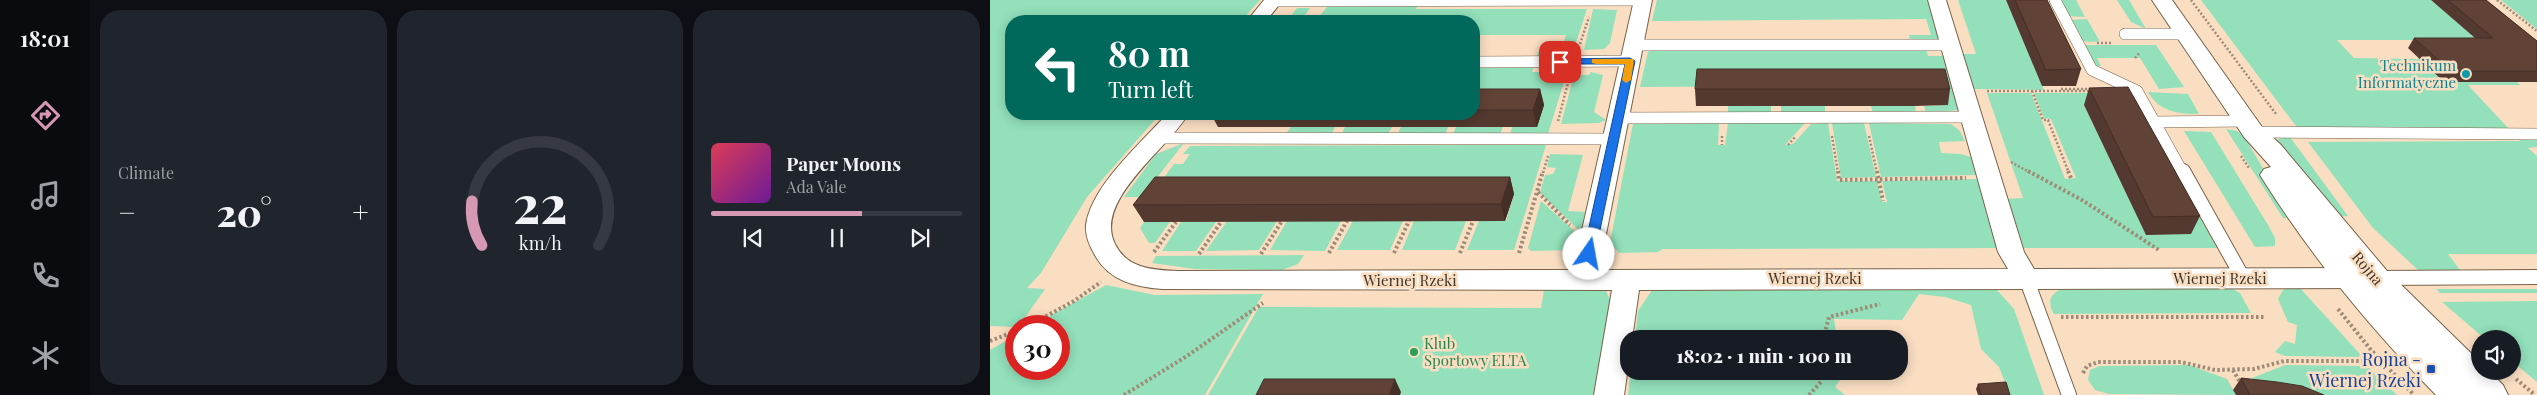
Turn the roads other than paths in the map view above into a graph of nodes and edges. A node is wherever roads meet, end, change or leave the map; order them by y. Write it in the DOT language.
graph roads {
  1 [pos="1273,0"];
  2 [pos="1644,0"];
  3 [pos="1937,0"];
  4 [pos="2055,0"];
  5 [pos="2162,0"];
  6 [pos="1261,15"];
  7 [pos="2125,34"];
  8 [pos="2185,34"];
  9 [pos="1950,45"];
  10 [pos="1632,53"];
  11 [pos="1480,62"];
  12 [pos="1972,117"];
  13 [pos="1173,120"];
  14 [pos="2154,122"];
  15 [pos="2250,127"];
  16 [pos="1616,128"];
  17 [pos="2537,134"];
  18 [pos="1157,138"];
  19 [pos="2537,277"];
  20 [pos="2026,278"];
  21 [pos="2243,278"];
  22 [pos="2362,278"];
  23 [pos="1584,279"];
  24 [pos="1627,279"];
  25 [pos="2502,386"];
  26 [pos="1609,395"];
  27 [pos="2070,395"];
  28 [pos="2458,395"];
  1 -- 2 [label="lane"];
  1 -- 6 [label="street"];
  2 -- 10 [label="street"];
  3 -- 9 [label="street"];
  4 -- 14 [label="lane"];
  5 -- 8 [label="street, Rojna"];
  7 -- 8 [label="lane"];
  8 -- 15 [label="street, Rojna"];
  9 -- 10 [label="lane"];
  9 -- 12 [label="street"];
  10 -- 11 [label="lane"];
  10 -- 16 [label="street"];
  12 -- 16 [label="lane"];
  12 -- 20 [label="street"];
  13 -- 18 [label="street"];
  14 -- 15 [label="lane"];
  14 -- 21 [label="lane"];
  15 -- 17 [label="lane"];
  15 -- 22 [label="street, Rojna"];
  16 -- 18 [label="lane"];
  16 -- 23 [label="street"];
  18 -- 23 [label="street, Wiernej Rzeki"];
  19 -- 22 [label="lane, Wiernej Rzeki"];
  20 -- 21 [label="street, Wiernej Rzeki"];
  20 -- 24 [label="street, Wiernej Rzeki"];
  20 -- 27 [label="lane"];
  21 -- 22 [label="street, Wiernej Rzeki"];
  22 -- 25 [label="street, Rojna"];
  22 -- 28 [label="street, Rojna"];
  23 -- 24 [label="street, Wiernej Rzeki"];
  24 -- 26 [label="street"];
}
